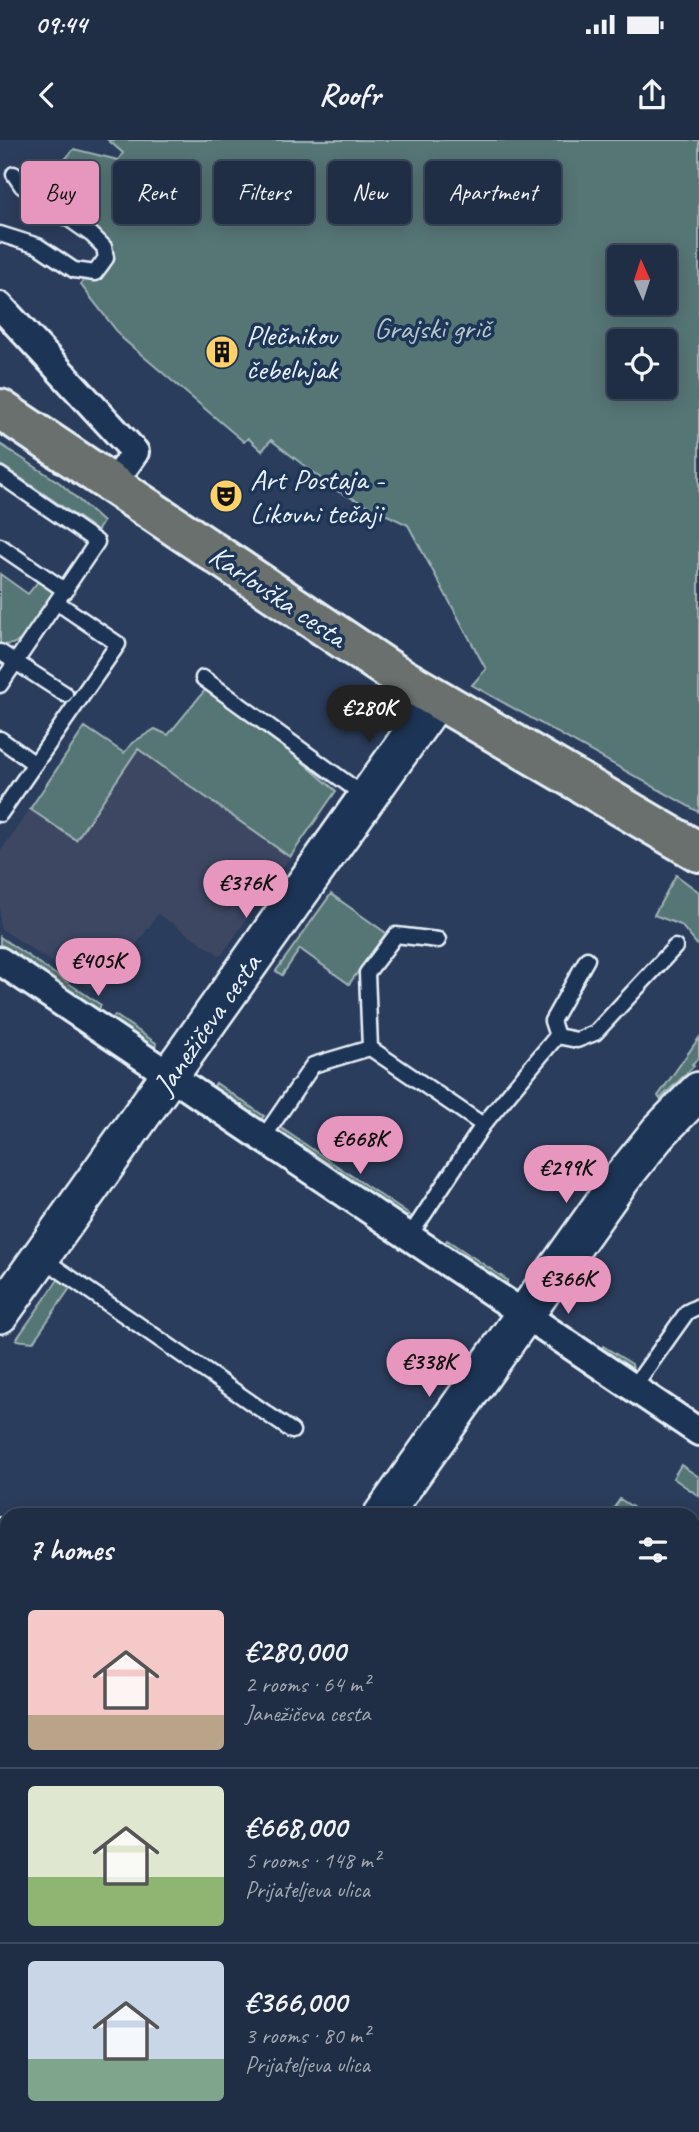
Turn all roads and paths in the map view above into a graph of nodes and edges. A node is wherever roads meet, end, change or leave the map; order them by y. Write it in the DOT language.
graph roads {
  1 [pos="14,174"];
  2 [pos="0,234"];
  3 [pos="0,306"];
  4 [pos="0,410"];
  5 [pos="0,475"];
  6 [pos="112,485"];
  7 [pos="0,546"];
  8 [pos="62,597"];
  9 [pos="0,652"];
  10 [pos="16,663"];
  11 [pos="203,678"];
  12 [pos="0,685"];
  13 [pos="65,694"];
  14 [pos="437,699"];
  15 [pos="0,739"];
  16 [pos="35,764"];
  17 [pos="368,798"];
  18 [pos="0,814"];
  19 [pos="699,852"];
  20 [pos="438,940"];
  21 [pos="675,947"];
  22 [pos="587,959"];
  23 [pos="0,961"];
  24 [pos="557,1036"];
  25 [pos="370,1048"];
  26 [pos="171,1076"];
  27 [pos="699,1091"];
  28 [pos="483,1125"];
  29 [pos="263,1138"];
  30 [pos="409,1237"];
  31 [pos="41,1257"];
  32 [pos="699,1306"];
  33 [pos="0,1314"];
  34 [pos="523,1315"];
  35 [pos="633,1388"];
  36 [pos="292,1431"];
  37 [pos="699,1432"];
  38 [pos="388,1508"];
  1 -- 2 [label="lane"];
  3 -- 6 [label="street"];
  4 -- 6 [label="main road, Karlovška cesta"];
  5 -- 8 [label="lane"];
  6 -- 14 [label="main road, Karlovška cesta"];
  7 -- 8 [label="lane"];
  8 -- 10 [label="lane"];
  8 -- 16 [label="lane"];
  9 -- 10 [label="lane"];
  10 -- 12 [label="lane"];
  10 -- 13 [label="lane"];
  11 -- 17 [label="lane"];
  14 -- 17 [label="street, Janežičeva cesta"];
  14 -- 19 [label="main road, Karlovška cesta"];
  15 -- 16 [label="lane"];
  16 -- 18 [label="lane"];
  17 -- 26 [label="street, Janežičeva cesta"];
  20 -- 25 [label="lane"];
  21 -- 24 [label="lane"];
  22 -- 24 [label="lane"];
  23 -- 26 [label="street"];
  24 -- 28 [label="lane"];
  25 -- 28 [label="lane"];
  25 -- 29 [label="lane"];
  26 -- 29 [label="street"];
  26 -- 31 [label="street, Janežičeva cesta"];
  27 -- 34 [label="street"];
  28 -- 30 [label="lane"];
  29 -- 30 [label="street"];
  30 -- 34 [label="street"];
  31 -- 33 [label="street, Janežičeva cesta"];
  31 -- 36 [label="lane"];
  32 -- 35 [label="lane"];
  34 -- 35 [label="street"];
  34 -- 38 [label="street"];
  35 -- 37 [label="street"];
}
